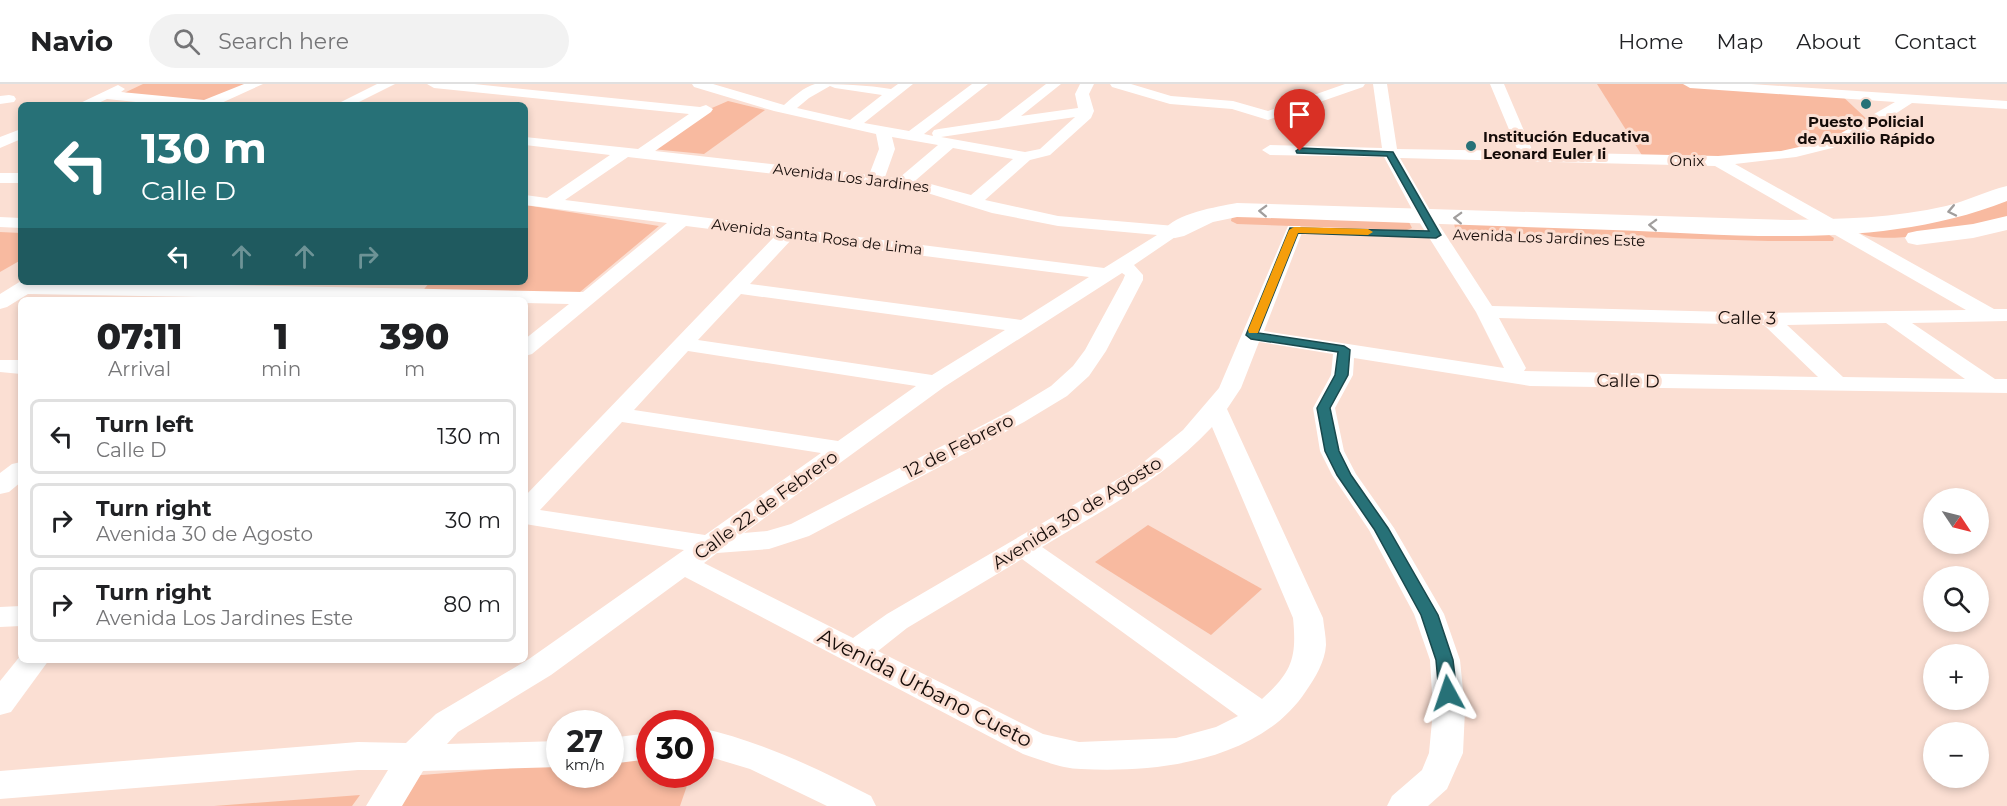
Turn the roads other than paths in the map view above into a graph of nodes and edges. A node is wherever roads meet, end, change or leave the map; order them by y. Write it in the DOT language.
graph roads {
  1 [pos="128,84"];
  2 [pos="256,84"];
  3 [pos="388,84"];
  4 [pos="434,84"];
  5 [pos="699,84"];
  6 [pos="825,84"];
  7 [pos="835,84"];
  8 [pos="906,84"];
  9 [pos="981,84"];
  10 [pos="1054,84"];
  11 [pos="1087,84"];
  12 [pos="1117,84"];
  13 [pos="1358,84"];
  14 [pos="1380,84"];
  15 [pos="1497,84"];
  16 [pos="1690,84"];
  17 [pos="1825,84"];
  18 [pos="892,93"];
  19 [pos="1840,94"];
  20 [pos="105,95"];
  21 [pos="736,97"];
  22 [pos="1909,99"];
  23 [pos="90,102"];
  24 [pos="176,102"];
  25 [pos="214,102"];
  26 [pos="349,102"];
  27 [pos="2007,105"];
  28 [pos="787,109"];
  29 [pos="700,111"];
  30 [pos="1087,111"];
  31 [pos="1871,123"];
  32 [pos="853,124"];
  33 [pos="1001,125"];
  34 [pos="883,131"];
  35 [pos="912,136"];
  36 [pos="528,141"];
  37 [pos="950,143"];
  38 [pos="1270,150"];
  39 [pos="633,153"];
  40 [pos="1390,154"];
  41 [pos="1024,157"];
  42 [pos="1528,158"];
  43 [pos="1718,161"];
  44 [pos="0,178"];
  45 [pos="18,178"];
  46 [pos="876,179"];
  47 [pos="903,183"];
  48 [pos="2007,193"];
  49 [pos="528,200"];
  50 [pos="974,201"];
  51 [pos="550,203"];
  52 [pos="682,220"];
  53 [pos="0,222"];
  54 [pos="18,223"];
  55 [pos="2007,223"];
  56 [pos="1430,226"];
  57 [pos="1829,226"];
  58 [pos="1294,230"];
  59 [pos="1175,231"];
  60 [pos="787,234"];
  61 [pos="1861,243"];
  62 [pos="1115,270"];
  63 [pos="29,285"];
  64 [pos="284,287"];
  65 [pos="736,288"];
  66 [pos="588,298"];
  67 [pos="0,303"];
  68 [pos="1486,312"];
  69 [pos="1998,314"];
  70 [pos="1892,318"];
  71 [pos="1769,319"];
  72 [pos="1023,326"];
  73 [pos="1251,335"];
  74 [pos="682,344"];
  75 [pos="528,348"];
  76 [pos="1344,350"];
  77 [pos="1515,368"];
  78 [pos="936,382"];
  79 [pos="1836,382"];
  80 [pos="1998,386"];
  81 [pos="1216,410"];
  82 [pos="616,414"];
  83 [pos="843,449"];
  84 [pos="18,471"];
  85 [pos="0,486"];
  86 [pos="528,510"];
  87 [pos="528,514"];
  88 [pos="711,545"];
  89 [pos="1024,547"];
  90 [pos="683,564"];
  91 [pos="18,616"];
  92 [pos="0,617"];
  93 [pos="855,653"];
  94 [pos="32,663"];
  95 [pos="0,704"];
  96 [pos="1263,717"];
  97 [pos="714,743"];
  98 [pos="546,755"];
  99 [pos="415,756"];
  100 [pos="0,785"];
  101 [pos="840,802"];
  102 [pos="383,806"];
  103 [pos="1404,806"];
  1 -- 20 [label="street"];
  2 -- 25 [label="street"];
  3 -- 26 [label="street"];
  4 -- 29 [label="street"];
  5 -- 21 [label="street"];
  6 -- 28 [label="street"];
  7 -- 18 [label="street"];
  8 -- 18 [label="street"];
  9 -- 35 [label="street"];
  10 -- 33 [label="street"];
  11 -- 30 [label="street"];
  12 -- 13 [label="street"];
  14 -- 40 [label="street"];
  15 -- 42 [label="street"];
  16 -- 19 [label="street"];
  17 -- 19 [label="street"];
  18 -- 32 [label="street"];
  19 -- 22 [label="street"];
  19 -- 31 [label="street"];
  20 -- 23 [label="street"];
  20 -- 24 [label="street"];
  21 -- 28 [label="street"];
  21 -- 29 [label="street"];
  22 -- 27 [label="street"];
  22 -- 31 [label="street, Onix"];
  28 -- 32 [label="street"];
  29 -- 39 [label="street"];
  30 -- 33 [label="street"];
  30 -- 41 [label="street"];
  31 -- 43 [label="street, Onix"];
  32 -- 34 [label="street"];
  33 -- 35 [label="street"];
  34 -- 35 [label="street"];
  34 -- 46 [label="street"];
  35 -- 37 [label="street"];
  36 -- 39 [label="street, Avenida Los Jardines"];
  37 -- 41 [label="street"];
  37 -- 47 [label="street"];
  38 -- 40 [label="street, Onix"];
  39 -- 46 [label="street, Avenida Los Jardines"];
  39 -- 51 [label="street"];
  40 -- 42 [label="street, Onix"];
  40 -- 56 [label="street"];
  41 -- 50 [label="street"];
  42 -- 43 [label="street, Onix"];
  43 -- 57 [label="street"];
  44 -- 45 [label="street"];
  46 -- 47 [label="street, Avenida Los Jardines"];
  47 -- 50 [label="street, Avenida Los Jardines"];
  48 -- 57 [label="street, Avenida Los Jardines Este, one-way"];
  49 -- 51 [label="street, Avenida Santa Rosa de Lima"];
  50 -- 59 [label="street, Avenida Los Jardines"];
  51 -- 52 [label="street, Avenida Santa Rosa de Lima"];
  52 -- 60 [label="street, Avenida Santa Rosa de Lima"];
  52 -- 66 [label="street"];
  53 -- 54 [label="street"];
  55 -- 61 [label="street, Avenida Los Jardines Este"];
  57 -- 56 [label="street, Avenida Los Jardines Este, one-way"];
  56 -- 58 [label="street, Avenida Los Jardines Este"];
  56 -- 59 [label="street, Avenida Los Jardines Este, one-way"];
  56 -- 61 [label="street, Avenida Los Jardines Este"];
  56 -- 68 [label="street"];
  57 -- 61 [label="street"];
  58 -- 59 [label="street, Avenida Los Jardines Este"];
  58 -- 73 [label="street, Avenida 30 de Agosto"];
  59 -- 62 [label="street, Calle 22 de Febrero"];
  60 -- 62 [label="street, Avenida Santa Rosa de Lima"];
  60 -- 65 [label="street"];
  61 -- 69 [label="street"];
  62 -- 72 [label="street, Calle 22 de Febrero"];
  62 -- 88 [label="street, 12 de Febrero"];
  63 -- 64 [label="street"];
  63 -- 67 [label="street"];
  64 -- 66 [label="street"];
  65 -- 72 [label="street"];
  65 -- 74 [label="street"];
  66 -- 75 [label="street"];
  68 -- 71 [label="street, Calle 3"];
  68 -- 77 [label="street"];
  69 -- 70 [label="street, Calle 3"];
  70 -- 71 [label="street, Calle 3"];
  70 -- 80 [label="street"];
  71 -- 79 [label="street"];
  72 -- 78 [label="street, Calle 22 de Febrero"];
  73 -- 76 [label="street, Calle D"];
  73 -- 81 [label="street, Avenida 30 de Agosto"];
  74 -- 78 [label="street"];
  74 -- 82 [label="street"];
  76 -- 79 [label="street, Calle D"];
  76 -- 103 [label="street"];
  78 -- 83 [label="street, Calle 22 de Febrero"];
  79 -- 80 [label="street, Calle D"];
  81 -- 89 [label="street, Avenida 30 de Agosto"];
  81 -- 96 [label="street, Avenida Urbano Cueto"];
  82 -- 83 [label="street"];
  82 -- 86 [label="street"];
  83 -- 88 [label="street, Calle 22 de Febrero"];
  84 -- 85 [label="street"];
  87 -- 88 [label="street"];
  88 -- 90 [label="street, Calle 22 de Febrero"];
  89 -- 93 [label="street, Avenida 30 de Agosto"];
  89 -- 96 [label="street"];
  90 -- 93 [label="street, Avenida Urbano Cueto"];
  90 -- 99 [label="street, Calle 22 de Febrero"];
  91 -- 92 [label="street"];
  93 -- 96 [label="street, Avenida Urbano Cueto"];
  94 -- 95 [label="street"];
  97 -- 101 [label="street"];
  98 -- 99 [label="street"];
  99 -- 100 [label="street"];
  99 -- 102 [label="street, Calle 22 de Febrero"];
}
